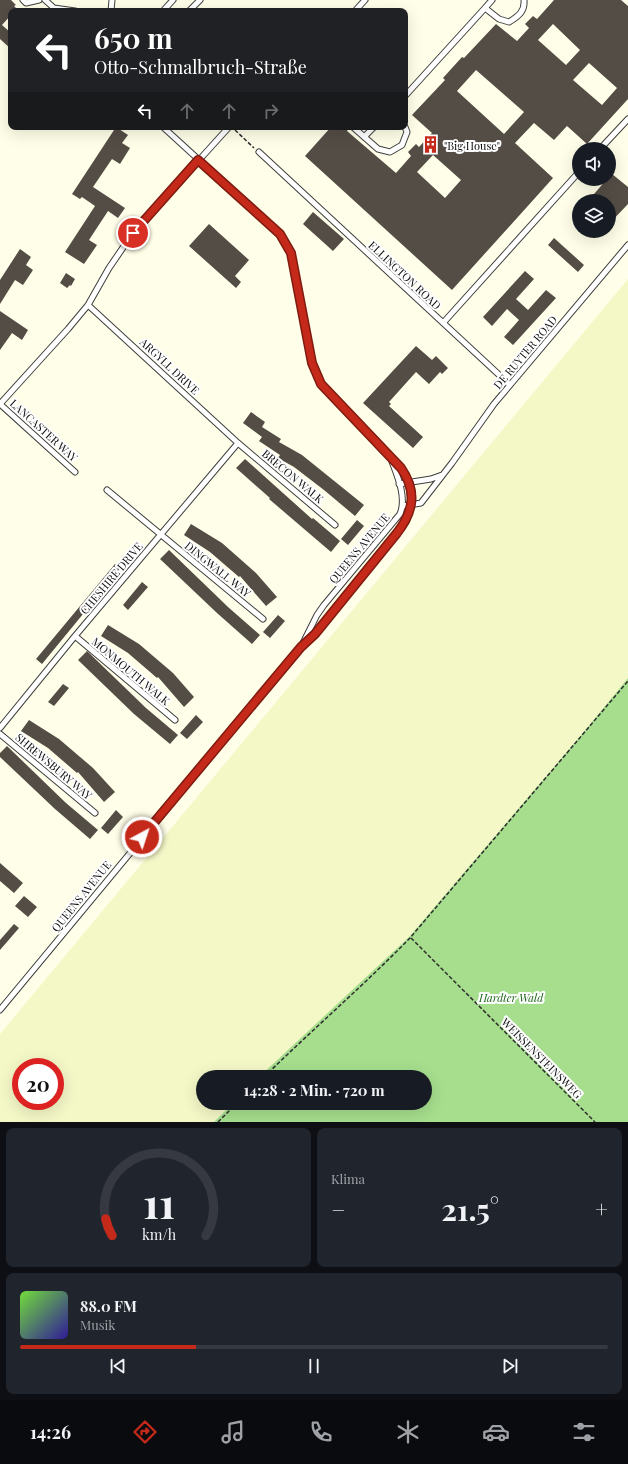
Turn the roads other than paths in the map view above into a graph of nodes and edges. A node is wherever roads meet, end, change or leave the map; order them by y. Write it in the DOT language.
graph roads {
  1 [pos="23,0"];
  2 [pos="39,0"];
  3 [pos="45,0"];
  4 [pos="173,0"];
  5 [pos="200,0"];
  6 [pos="365,0"];
  7 [pos="492,0"];
  8 [pos="524,0"];
  9 [pos="54,8"];
  10 [pos="166,8"];
  11 [pos="192,8"];
  12 [pos="358,8"];
  13 [pos="485,8"];
  14 [pos="408,93"];
  15 [pos="628,119"];
  16 [pos="166,130"];
  17 [pos="226,130"];
  18 [pos="357,130"];
  19 [pos="371,130"];
  20 [pos="406,130"];
  21 [pos="364,137"];
  22 [pos="607,142"];
  23 [pos="259,152"];
  24 [pos="198,160"];
  25 [pos="572,180"];
  26 [pos="628,245"];
  27 [pos="88,305"];
  28 [pos="443,323"];
  29 [pos="510,385"];
  30 [pos="0,404"];
  31 [pos="238,443"];
  32 [pos="389,456"];
  33 [pos="75,472"];
  34 [pos="442,475"];
  35 [pos="408,482"];
  36 [pos="399,484"];
  37 [pos="107,490"];
  38 [pos="402,506"];
  39 [pos="412,506"];
  40 [pos="335,525"];
  41 [pos="160,535"];
  42 [pos="263,619"];
  43 [pos="75,636"];
  44 [pos="301,647"];
  45 [pos="175,720"];
  46 [pos="0,728"];
  47 [pos="0,734"];
  48 [pos="95,813"];
  49 [pos="0,1010"];
  1 -- 2 [label="lane"];
  3 -- 9 [label="lane"];
  4 -- 10 [label="lane"];
  5 -- 11 [label="lane"];
  6 -- 12 [label="lane"];
  7 -- 13 [label="lane"];
  8 -- 13 [label="lane"];
  13 -- 14 [label="lane"];
  15 -- 22 [label="lane"];
  16 -- 24 [label="lane"];
  17 -- 24 [label="lane"];
  18 -- 21 [label="lane"];
  19 -- 21 [label="lane"];
  20 -- 21 [label="lane"];
  23 -- 28 [label="lane, ELLINGTON ROAD"];
  24 -- 27 [label="lane"];
  24 -- 32 [label="lane"];
  25 -- 28 [label="lane, ELLINGTON ROAD"];
  26 -- 29 [label="lane, DE RUYTER ROAD"];
  27 -- 30 [label="lane"];
  27 -- 31 [label="lane, ARGYLL DRIVE"];
  28 -- 29 [label="lane"];
  29 -- 34 [label="lane, DE RUYTER ROAD"];
  30 -- 33 [label="lane, LANCASTER WAY"];
  31 -- 40 [label="lane, BRECON WALK"];
  31 -- 41 [label="lane, CHESHIRE DRIVE"];
  32 -- 35 [label="lane"];
  32 -- 36 [label="lane"];
  34 -- 35 [label="lane"];
  34 -- 39 [label="lane, DE RUYTER ROAD"];
  35 -- 36 [label="lane"];
  35 -- 39 [label="lane"];
  36 -- 38 [label="lane"];
  37 -- 41 [label="lane, DINGWALL WAY"];
  38 -- 39 [label="lane"];
  38 -- 44 [label="lane, QUEENS AVENUE"];
  39 -- 44 [label="lane, QUEENS AVENUE"];
  41 -- 42 [label="lane, DINGWALL WAY"];
  41 -- 43 [label="lane, CHESHIRE DRIVE"];
  43 -- 45 [label="lane, MONMOUTH WALK"];
  43 -- 46 [label="lane, CHESHIRE DRIVE"];
  44 -- 49 [label="lane, QUEENS AVENUE"];
  47 -- 48 [label="lane, SHREWSBURY WAY"];
}
